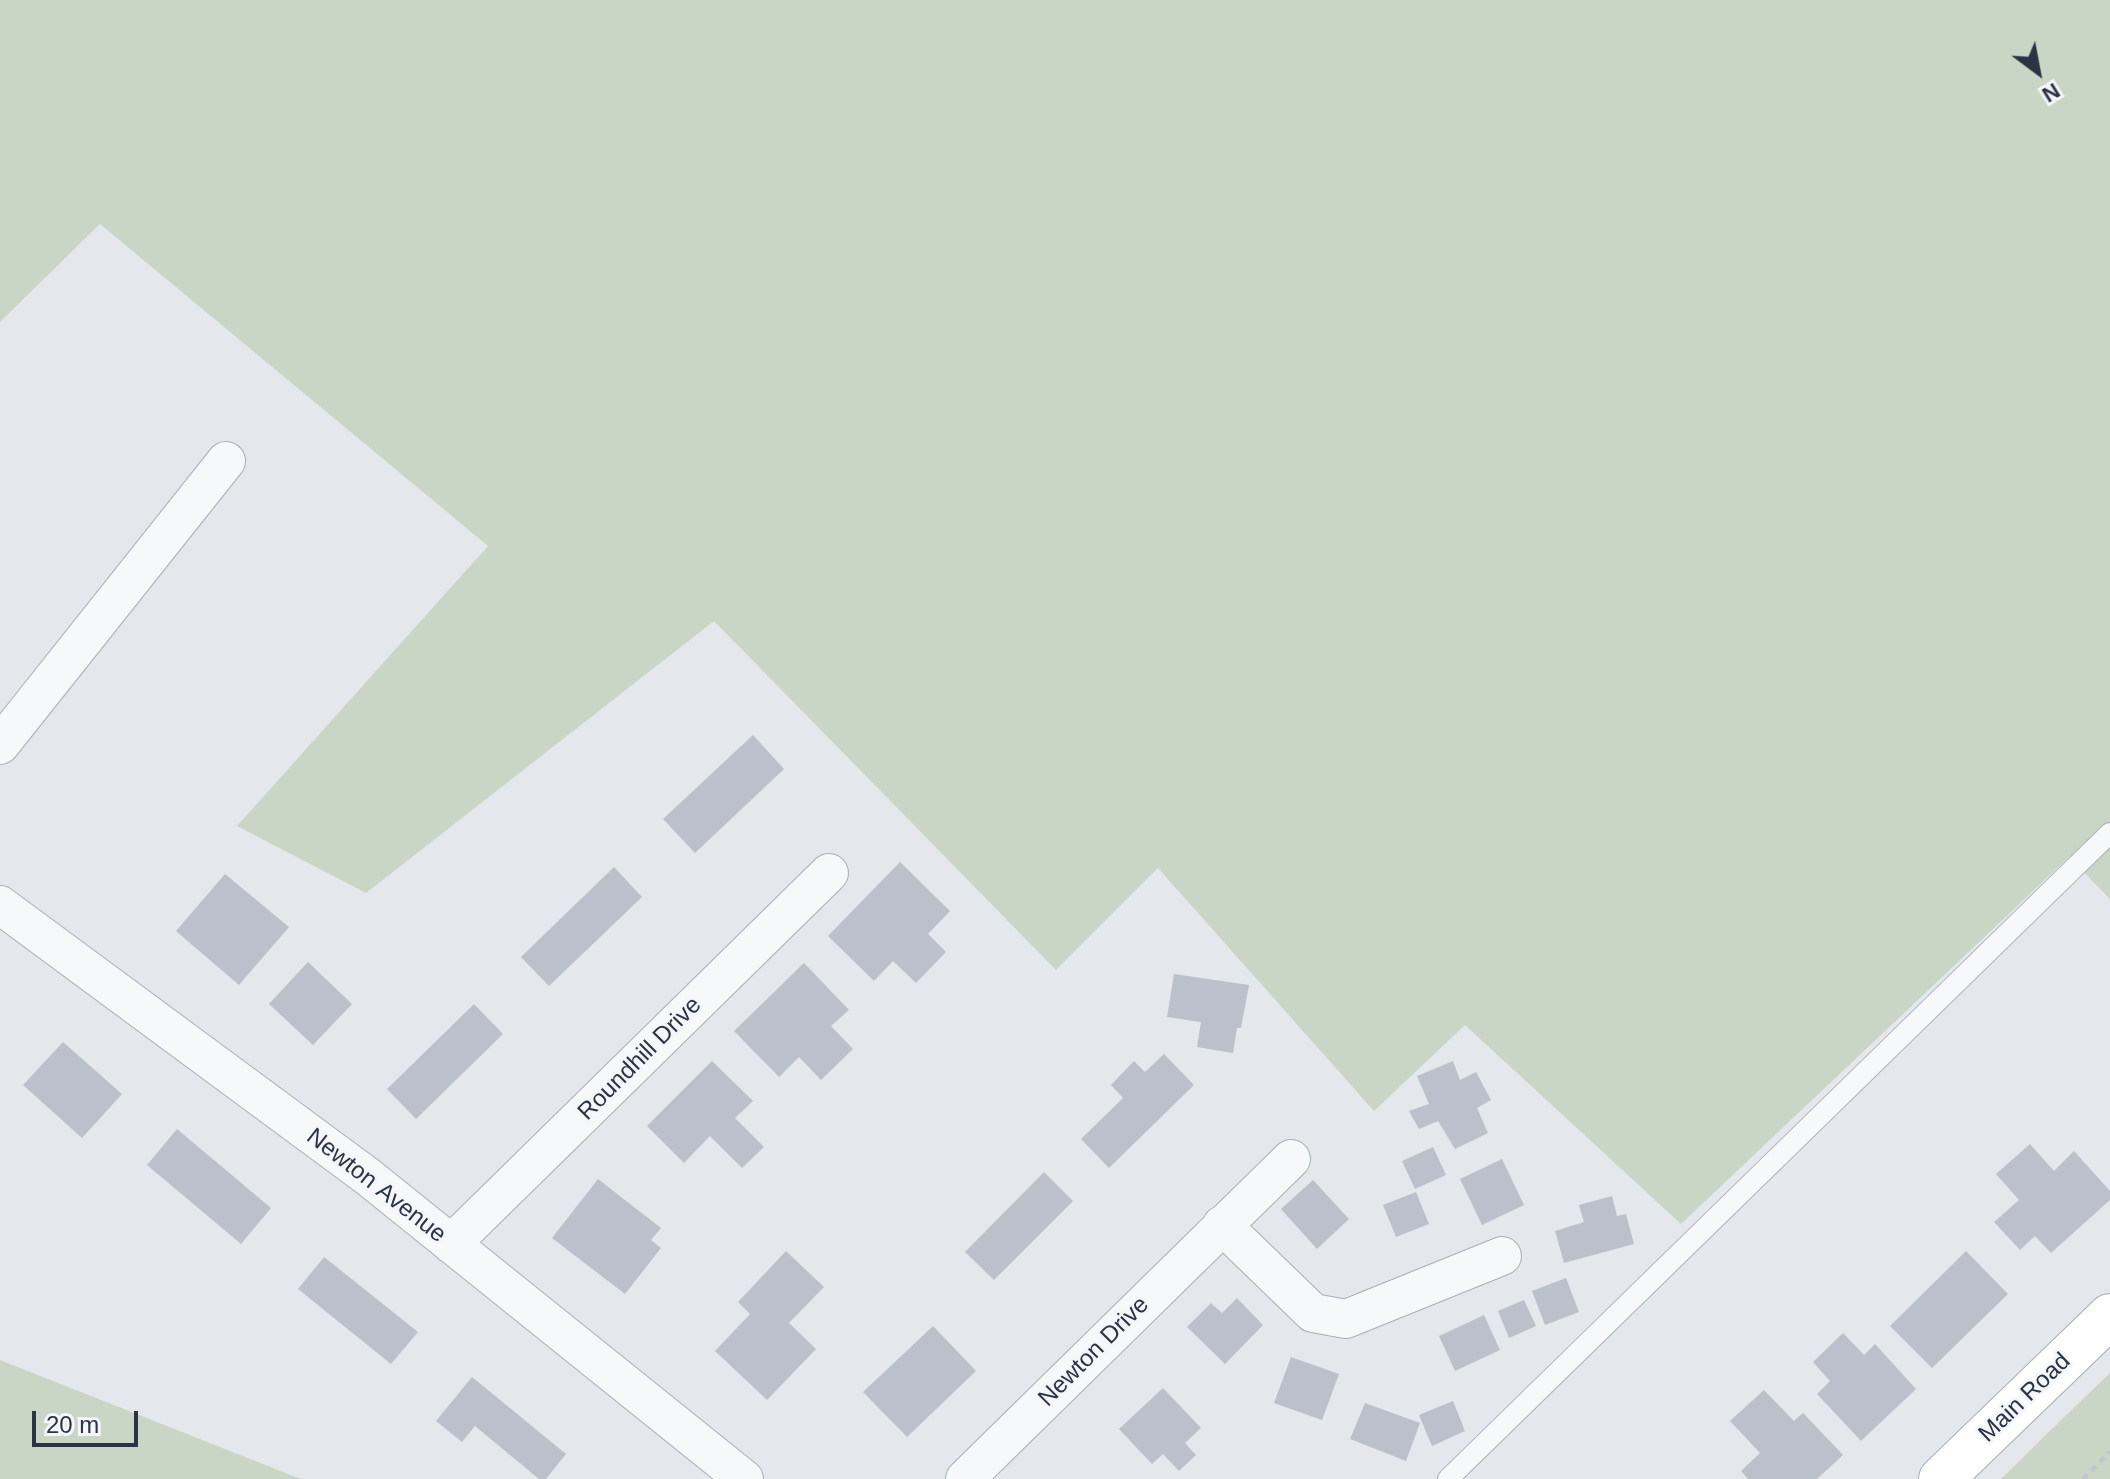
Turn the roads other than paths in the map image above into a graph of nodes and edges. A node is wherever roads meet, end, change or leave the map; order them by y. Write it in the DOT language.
graph roads {
  1 [pos="226,461"];
  2 [pos="0,745"];
  3 [pos="2110,833"];
  4 [pos="829,873"];
  5 [pos="0,905"];
  6 [pos="1291,1159"];
  7 [pos="1222,1225"];
  8 [pos="451,1244"];
  9 [pos="1502,1256"];
  10 [pos="2110,1316"];
  11 [pos="744,1479"];
  12 [pos="965,1479"];
  13 [pos="1448,1479"];
  14 [pos="1941,1479"];
  1 -- 2 [label="street"];
  3 -- 13 [label="lane"];
  4 -- 8 [label="street, Roundhill Drive"];
  5 -- 8 [label="street, Newton Avenue"];
  6 -- 7 [label="street, Newton Drive"];
  7 -- 9 [label="street"];
  7 -- 12 [label="street, Newton Drive"];
  8 -- 11 [label="street, Newton Avenue"];
  10 -- 14 [label="main road, Main Road"];
}
